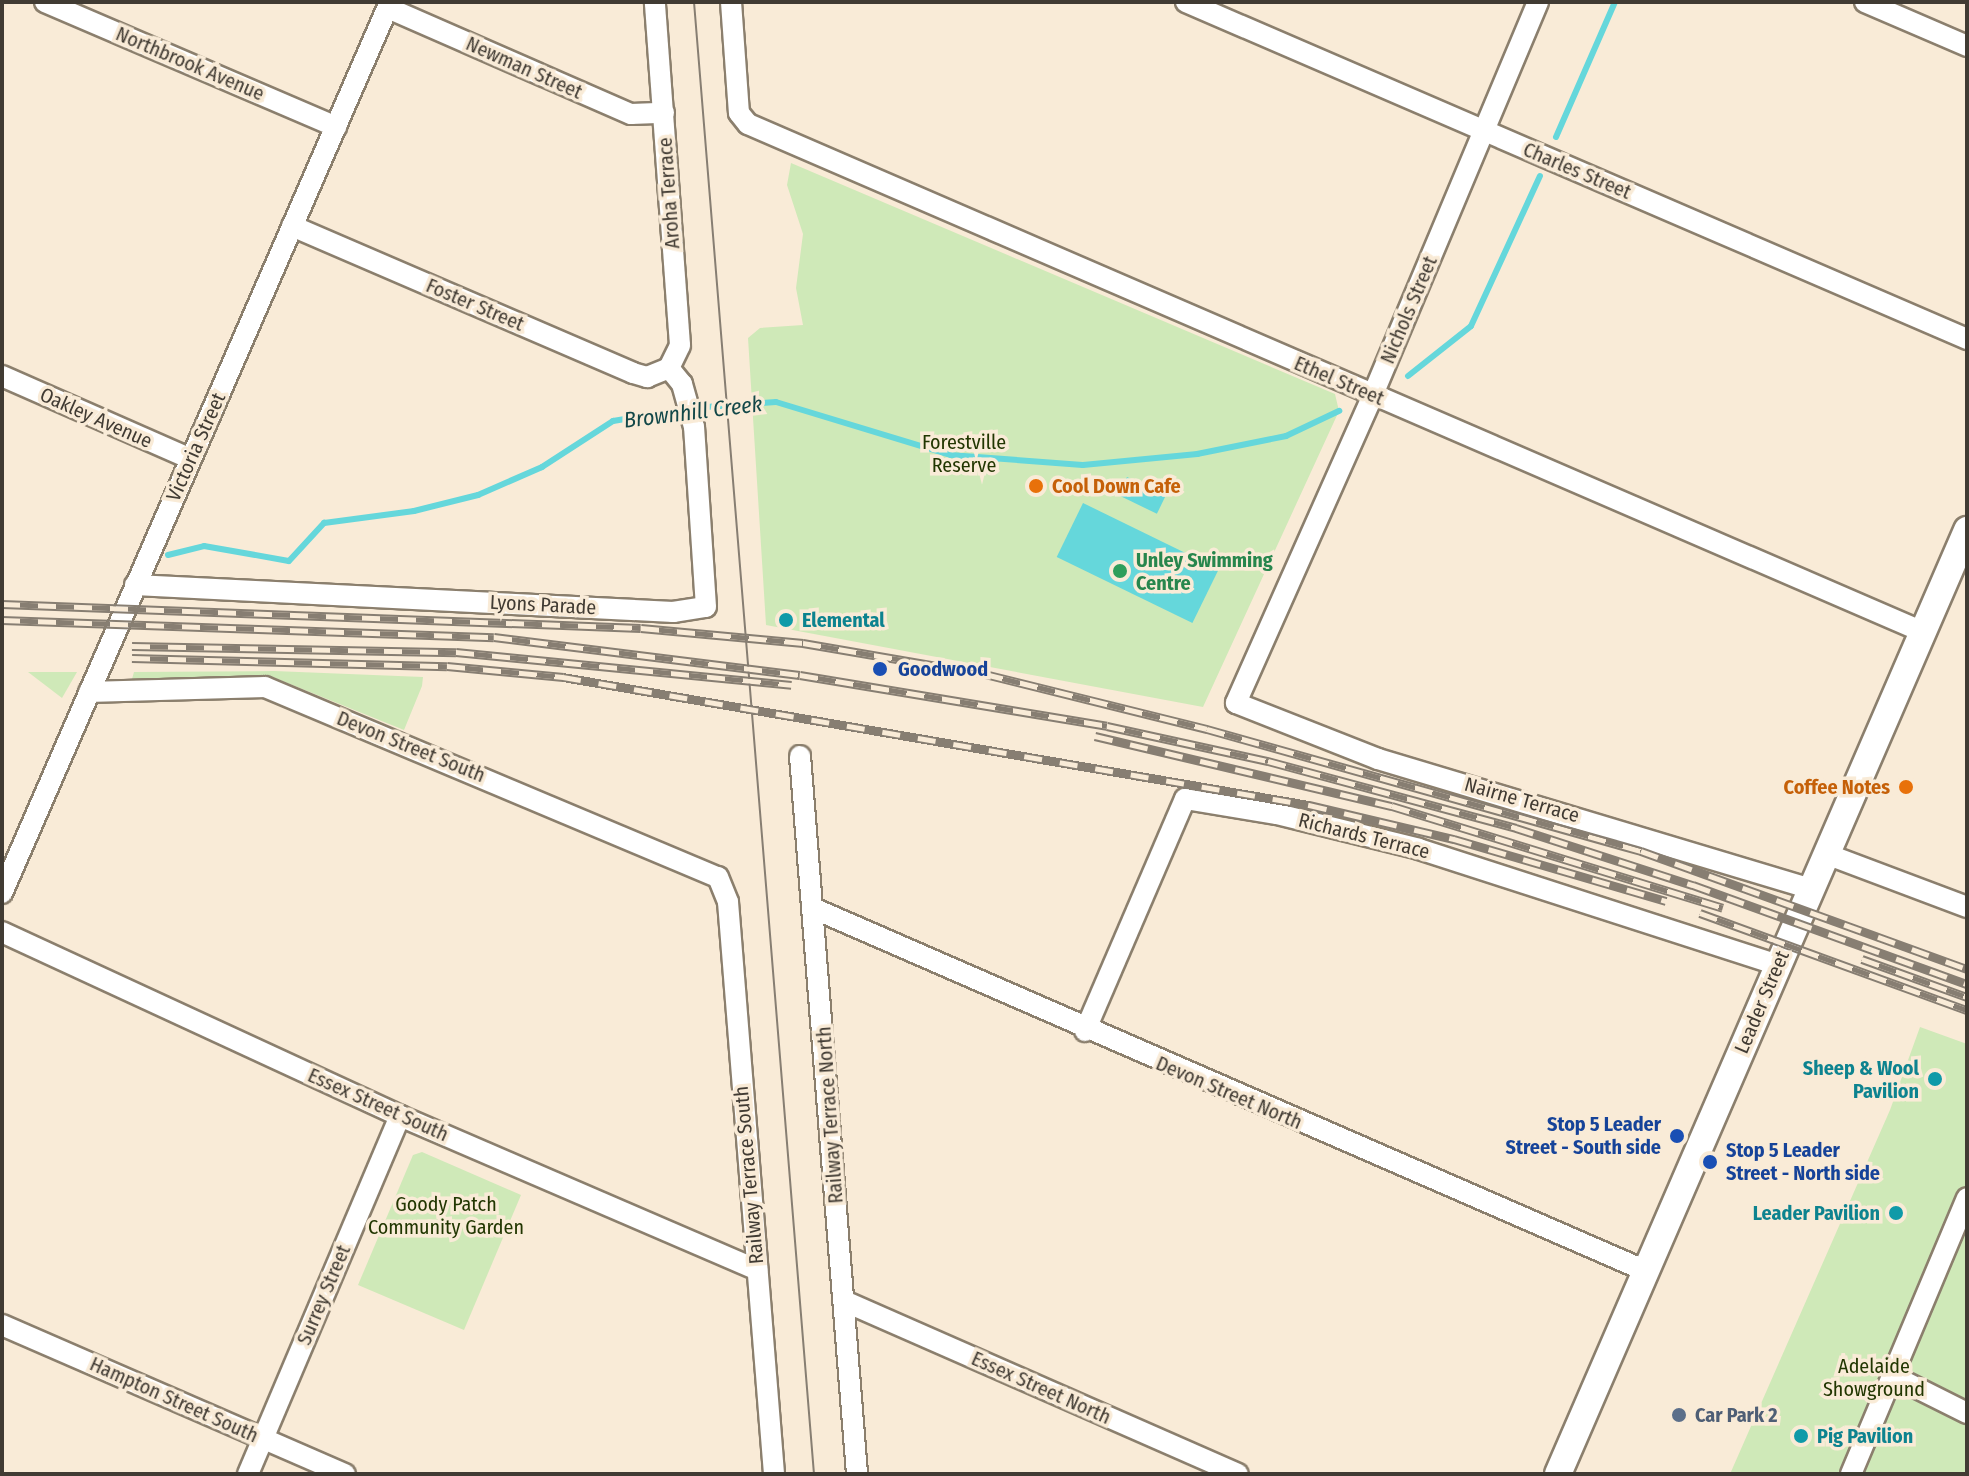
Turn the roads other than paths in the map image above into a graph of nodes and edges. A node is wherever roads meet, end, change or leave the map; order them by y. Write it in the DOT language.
graph roads {
  1 [pos="45,2"];
  2 [pos="655,2"];
  3 [pos="731,2"];
  4 [pos="1186,2"];
  5 [pos="1538,2"];
  6 [pos="1865,2"];
  7 [pos="389,5"];
  8 [pos="1967,46"];
  9 [pos="664,113"];
  10 [pos="336,127"];
  11 [pos="1484,131"];
  12 [pos="292,226"];
  13 [pos="1967,339"];
  14 [pos="670,375"];
  15 [pos="2,376"];
  16 [pos="1373,395"];
  17 [pos="191,459"];
  18 [pos="1967,530"];
  19 [pos="135,585"];
  20 [pos="1923,632"];
  21 [pos="89,692"];
  22 [pos="1236,703"];
  23 [pos="800,756"];
  24 [pos="1826,854"];
  25 [pos="718,877"];
  26 [pos="1811,889"];
  27 [pos="2,893"];
  28 [pos="1967,907"];
  29 [pos="815,909"];
  30 [pos="2,932"];
  31 [pos="1779,965"];
  32 [pos="1085,1031"];
  33 [pos="400,1116"];
  34 [pos="1967,1198"];
  35 [pos="757,1270"];
  36 [pos="1646,1271"];
  37 [pos="844,1301"];
  38 [pos="2,1325"];
  39 [pos="1893,1376"];
  40 [pos="1967,1413"];
  41 [pos="263,1439"];
  42 [pos="248,1474"];
  43 [pos="345,1474"];
  44 [pos="774,1474"];
  45 [pos="857,1474"];
  46 [pos="1238,1474"];
  47 [pos="1558,1474"];
  48 [pos="1851,1474"];
  1 -- 10 [label="street, Northbrook Avenue"];
  2 -- 9 [label="street, Aroha Terrace"];
  3 -- 16 [label="street, Ethel Street"];
  4 -- 11 [label="street, Charles Street"];
  5 -- 11 [label="street, Nichols Street"];
  6 -- 8 [label="street"];
  7 -- 9 [label="street, Newman Street"];
  7 -- 10 [label="street, Victoria Street"];
  9 -- 14 [label="street, Aroha Terrace"];
  10 -- 12 [label="street, Victoria Street"];
  11 -- 13 [label="street, Charles Street"];
  11 -- 16 [label="street, Nichols Street"];
  12 -- 14 [label="street, Foster Street"];
  12 -- 17 [label="street, Victoria Street"];
  14 -- 19 [label="street, Lyons Parade"];
  15 -- 17 [label="street, Oakley Avenue"];
  16 -- 20 [label="street, Ethel Street"];
  16 -- 22 [label="street, Nichols Street"];
  17 -- 19 [label="street, Victoria Street"];
  18 -- 20 [label="main road, Leader Street"];
  19 -- 21 [label="street, Victoria Street"];
  20 -- 24 [label="main road, Leader Street"];
  21 -- 25 [label="street, Devon Street South"];
  21 -- 27 [label="street, Victoria Street"];
  22 -- 26 [label="street, Nairne Terrace"];
  23 -- 29 [label="street, Railway Terrace North"];
  24 -- 26 [label="main road, Leader Street"];
  24 -- 28 [label="street"];
  25 -- 35 [label="street, Railway Terrace South"];
  26 -- 31 [label="main road, Leader Street"];
  29 -- 32 [label="street, Devon Street North"];
  29 -- 37 [label="street, Railway Terrace North"];
  30 -- 33 [label="street, Essex Street South"];
  31 -- 32 [label="street, Richards Terrace"];
  31 -- 36 [label="main road, Leader Street"];
  32 -- 36 [label="street, Devon Street North"];
  33 -- 35 [label="street, Essex Street South"];
  33 -- 41 [label="street, Surrey Street"];
  34 -- 39 [label="street"];
  35 -- 44 [label="street, Railway Terrace South"];
  36 -- 47 [label="main road, Leader Street"];
  37 -- 45 [label="street, Railway Terrace North"];
  37 -- 46 [label="street, Essex Street North"];
  38 -- 41 [label="street, Hampton Street South"];
  39 -- 40 [label="street"];
  39 -- 48 [label="street"];
  41 -- 42 [label="street, Surrey Street"];
  41 -- 43 [label="street, Hampton Street South"];
}
